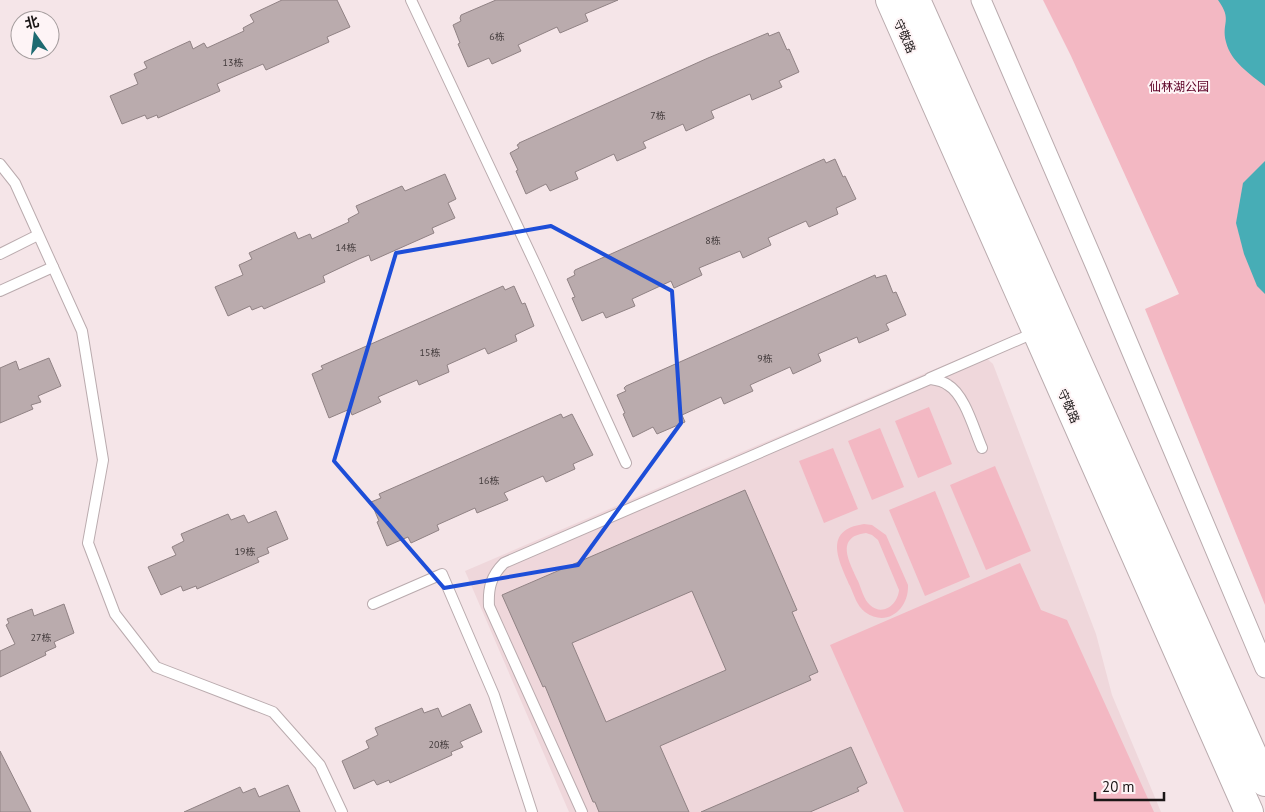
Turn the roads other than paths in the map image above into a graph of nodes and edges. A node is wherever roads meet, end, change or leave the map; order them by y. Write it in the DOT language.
graph roads {
  1 [pos="411,0"];
  2 [pos="890,0"];
  3 [pos="916,0"];
  4 [pos="982,0"];
  5 [pos="0,164"];
  6 [pos="38,235"];
  7 [pos="0,254"];
  8 [pos="53,267"];
  9 [pos="0,291"];
  10 [pos="1037,332"];
  11 [pos="930,379"];
  12 [pos="982,448"];
  13 [pos="626,463"];
  14 [pos="373,604"];
  15 [pos="1265,668"];
  16 [pos="1265,782"];
  17 [pos="342,812"];
  18 [pos="532,812"];
  19 [pos="582,812"];
  20 [pos="1249,812"];
  1 -- 13 [label="lane"];
  2 -- 10 [label="main road, 守敬路"];
  3 -- 16 [label="main road, 守敬路"];
  4 -- 15 [label="street"];
  5 -- 6 [label="lane"];
  6 -- 7 [label="lane"];
  6 -- 8 [label="lane"];
  8 -- 9 [label="lane"];
  8 -- 17 [label="lane"];
  10 -- 11 [label="lane"];
  10 -- 20 [label="main road, 守敬路"];
  11 -- 12 [label="lane"];
  11 -- 19 [label="lane"];
  14 -- 18 [label="lane"];
}
